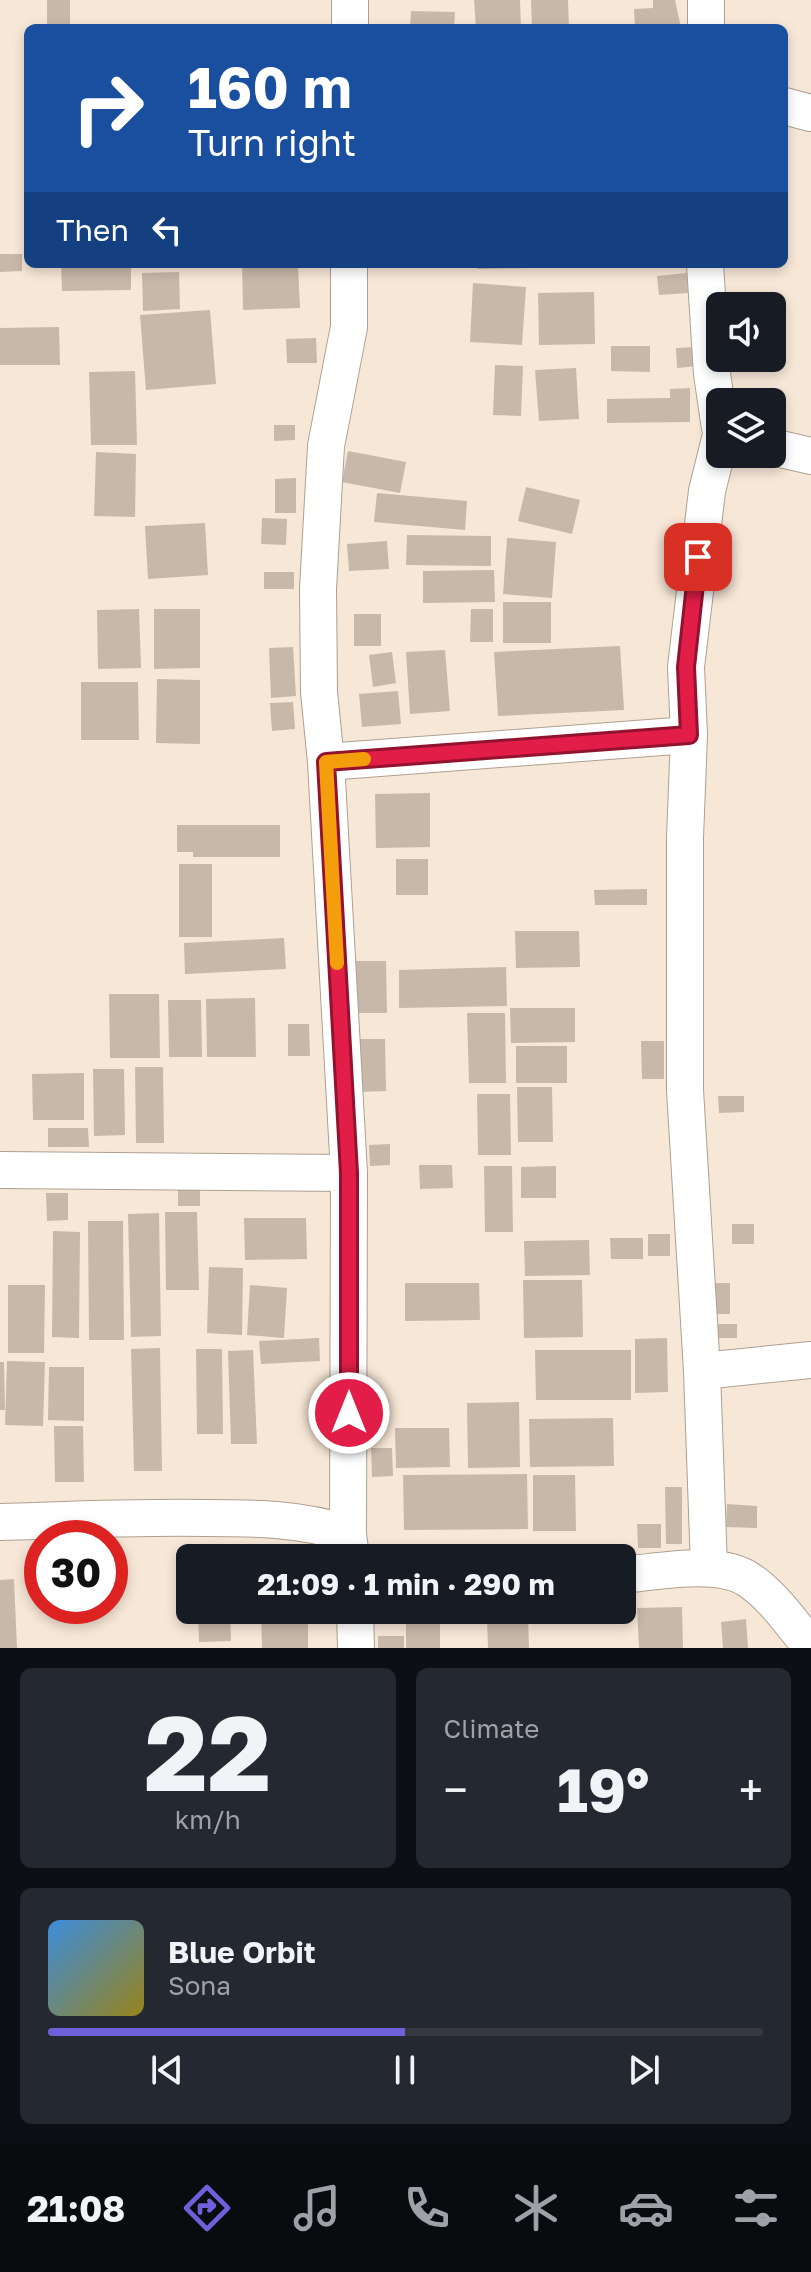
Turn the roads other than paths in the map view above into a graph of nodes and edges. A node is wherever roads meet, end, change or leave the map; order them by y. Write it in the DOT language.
graph roads {
  1 [pos="350,0"];
  2 [pos="706,0"];
  3 [pos="350,24"];
  4 [pos="706,24"];
  5 [pos="788,107"];
  6 [pos="811,113"];
  7 [pos="349,268"];
  8 [pos="705,268"];
  9 [pos="714,388"];
  10 [pos="786,450"];
  11 [pos="811,456"];
  12 [pos="713,468"];
  13 [pos="689,735"];
  14 [pos="326,762"];
  15 [pos="0,1170"];
  16 [pos="349,1173"];
  17 [pos="811,1360"];
  18 [pos="702,1371"];
  19 [pos="0,1522"];
  20 [pos="345,1544"];
  21 [pos="349,1544"];
  22 [pos="709,1568"];
  23 [pos="636,1574"];
  24 [pos="355,1624"];
  25 [pos="811,1647"];
  26 [pos="356,1648"];
  1 -- 3 [label="street"];
  2 -- 4 [label="street"];
  5 -- 6 [label="street"];
  7 -- 14 [label="street"];
  8 -- 9 [label="street"];
  10 -- 11 [label="street"];
  12 -- 13 [label="street"];
  13 -- 14 [label="street"];
  13 -- 18 [label="street"];
  14 -- 16 [label="street"];
  15 -- 16 [label="street"];
  16 -- 21 [label="street"];
  17 -- 18 [label="street"];
  18 -- 22 [label="street"];
  19 -- 20 [label="street"];
  22 -- 23 [label="street"];
  22 -- 25 [label="street"];
  24 -- 26 [label="street"];
}
